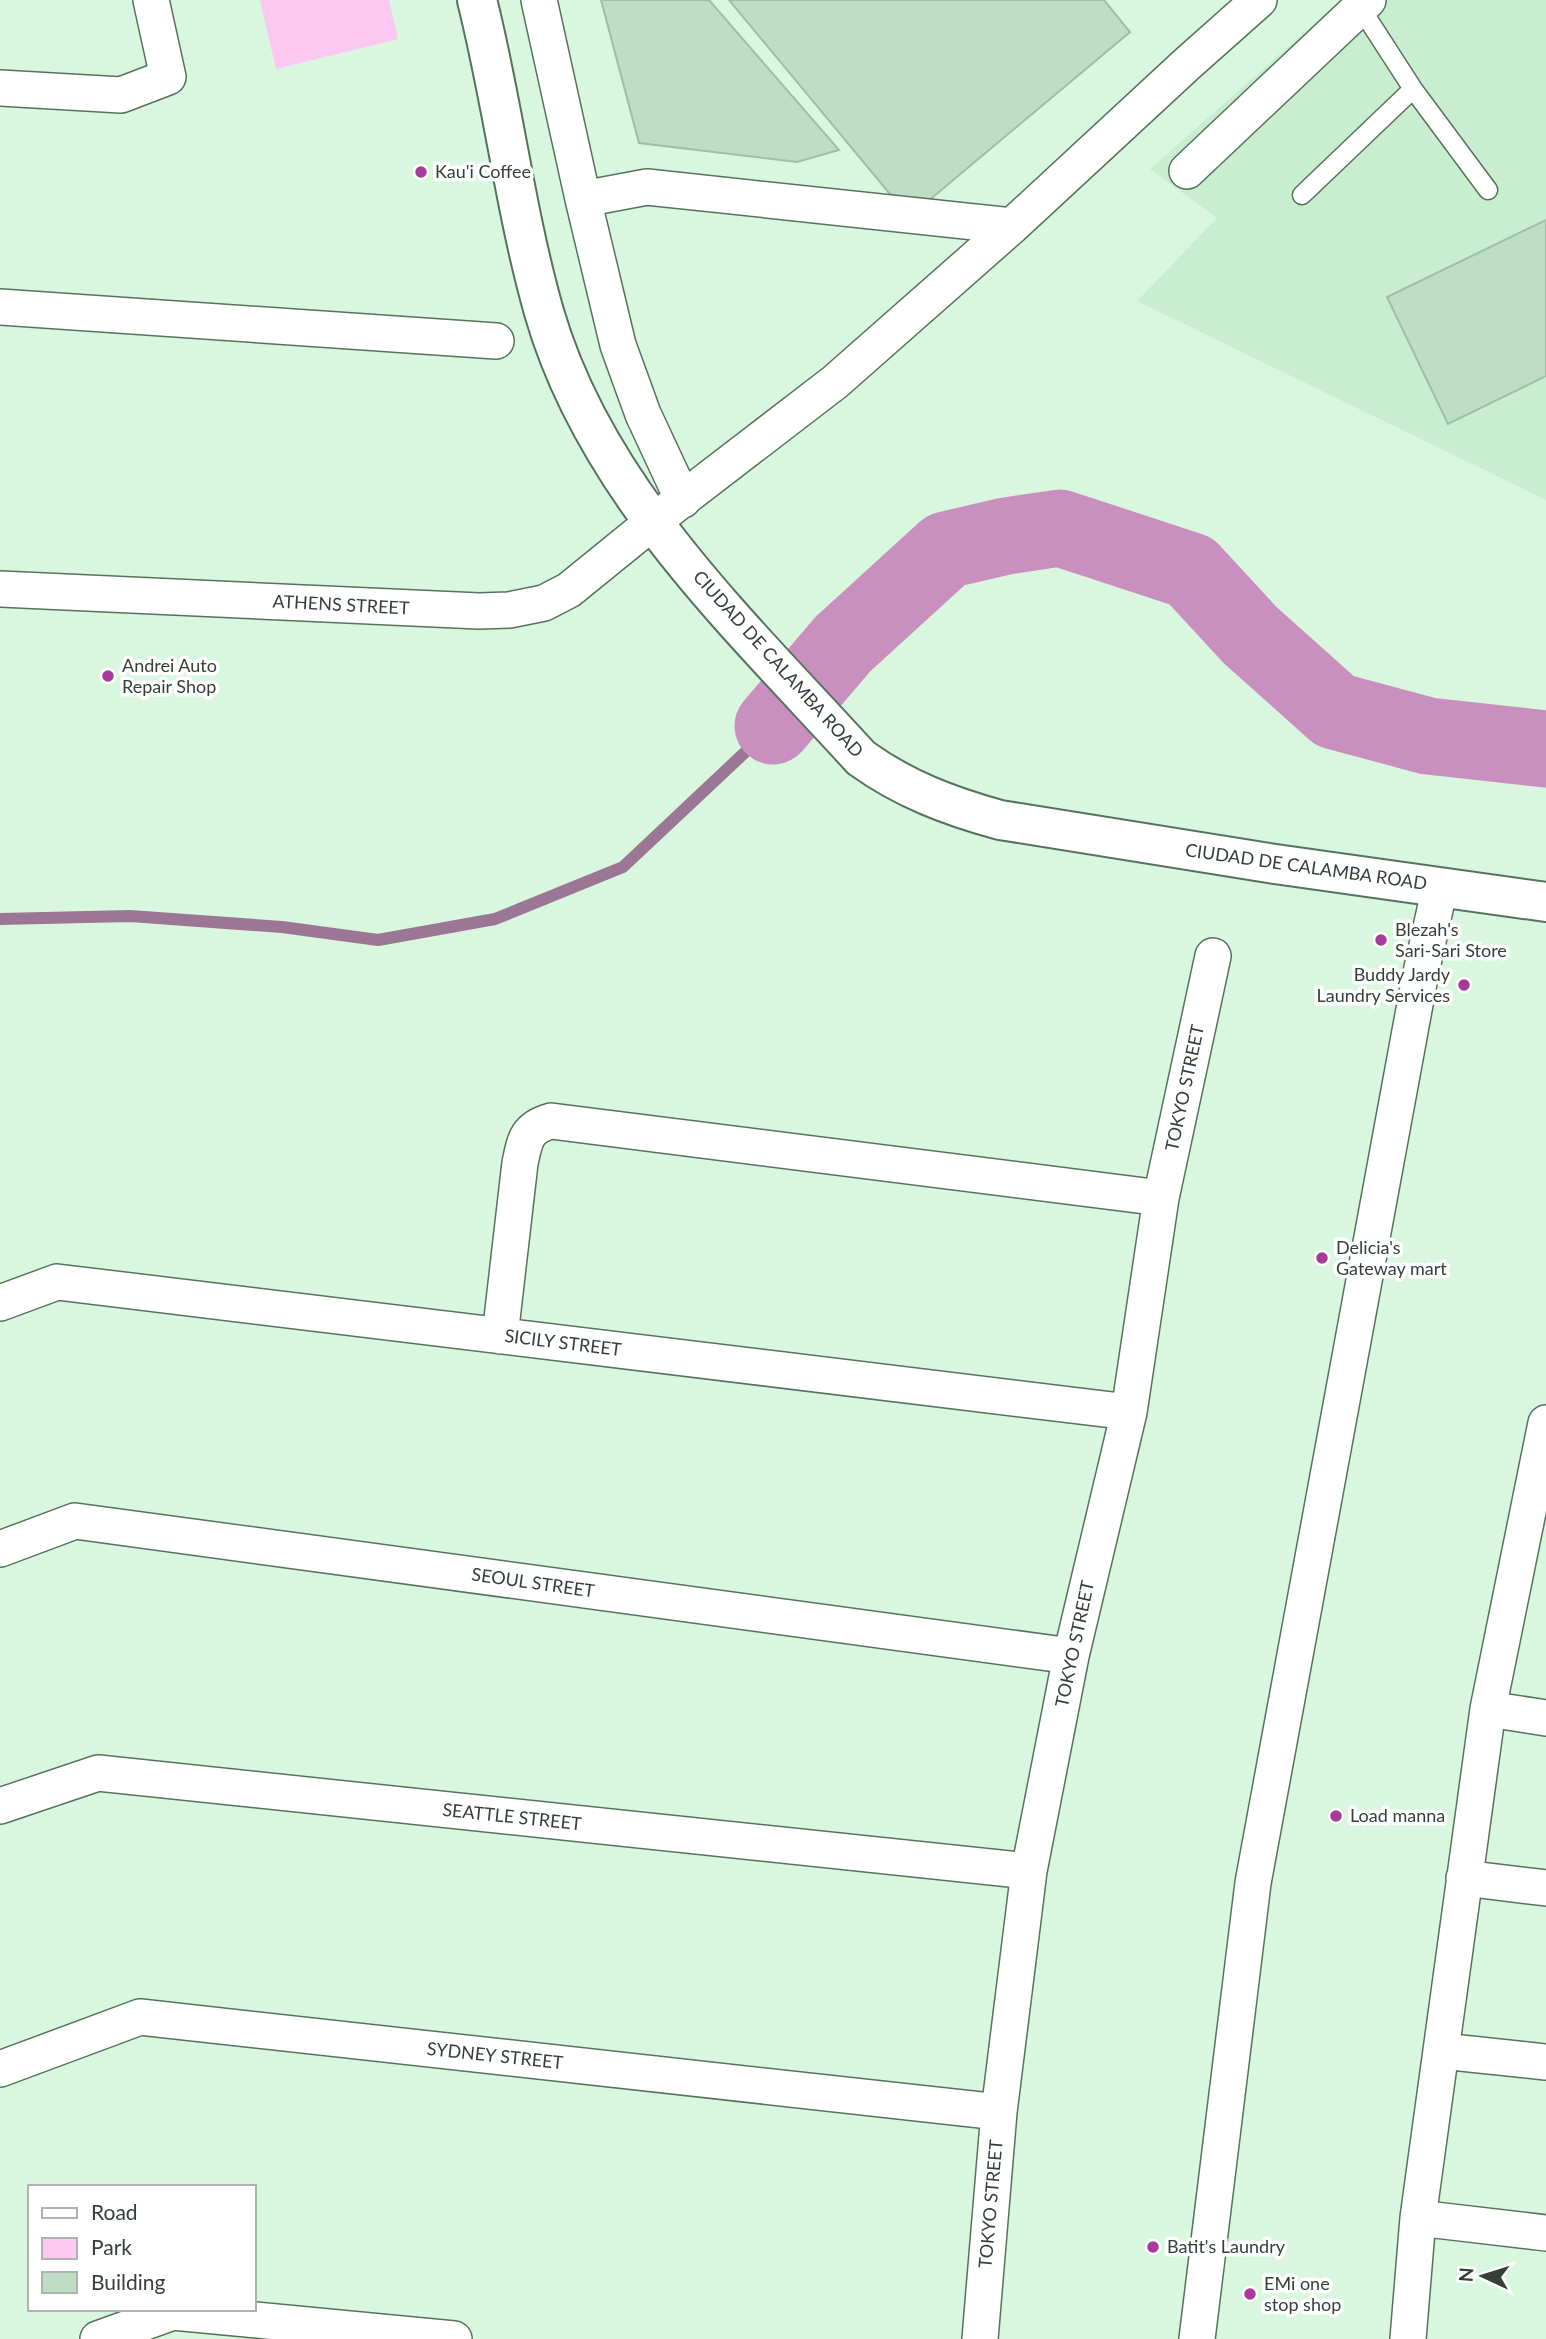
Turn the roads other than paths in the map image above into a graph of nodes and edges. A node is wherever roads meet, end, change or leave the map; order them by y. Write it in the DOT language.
graph roads {
  1 [pos="151,0"];
  2 [pos="477,0"];
  3 [pos="539,0"];
  4 [pos="1259,0"];
  5 [pos="1364,3"];
  6 [pos="0,88"];
  7 [pos="1413,89"];
  8 [pos="1187,171"];
  9 [pos="1488,190"];
  10 [pos="1302,195"];
  11 [pos="583,199"];
  12 [pos="1012,226"];
  13 [pos="0,307"];
  14 [pos="496,341"];
  15 [pos="668,511"];
  16 [pos="0,589"];
  17 [pos="1440,887"];
  18 [pos="1546,902"];
  19 [pos="1213,956"];
  20 [pos="1161,1198"];
  21 [pos="0,1303"];
  22 [pos="500,1336"];
  23 [pos="1129,1412"];
  24 [pos="1546,1423"];
  25 [pos="0,1549"];
  26 [pos="1071,1656"];
  27 [pos="1488,1709"];
  28 [pos="1546,1718"];
  29 [pos="0,1806"];
  30 [pos="1029,1871"];
  31 [pos="1464,1878"];
  32 [pos="1546,1888"];
  33 [pos="1442,2051"];
  34 [pos="1546,2062"];
  35 [pos="0,2069"];
  36 [pos="999,2112"];
  37 [pos="1418,2218"];
  38 [pos="1546,2233"];
  39 [pos="98,2339"];
  40 [pos="454,2339"];
  41 [pos="980,2339"];
  42 [pos="1196,2339"];
  43 [pos="1408,2339"];
  1 -- 6 [label="street"];
  2 -- 15 [label="main road, CIUDAD DE CALAMBA ROAD"];
  3 -- 11 [label="street"];
  4 -- 12 [label="street, ATHENS STREET"];
  5 -- 7 [label="lane"];
  5 -- 8 [label="street"];
  7 -- 9 [label="lane"];
  7 -- 10 [label="lane"];
  11 -- 12 [label="street"];
  11 -- 15 [label="street"];
  12 -- 15 [label="street, ATHENS STREET"];
  13 -- 14 [label="street"];
  15 -- 16 [label="street, ATHENS STREET"];
  15 -- 17 [label="main road, CIUDAD DE CALAMBA ROAD"];
  17 -- 18 [label="main road, CIUDAD DE CALAMBA ROAD"];
  17 -- 42 [label="street"];
  19 -- 20 [label="street, TOKYO STREET"];
  20 -- 22 [label="street"];
  20 -- 23 [label="street, TOKYO STREET"];
  21 -- 22 [label="street, SICILY STREET"];
  22 -- 23 [label="street, SICILY STREET"];
  23 -- 26 [label="street, TOKYO STREET"];
  24 -- 27 [label="street"];
  25 -- 26 [label="street, SEOUL STREET"];
  26 -- 30 [label="street, TOKYO STREET"];
  27 -- 28 [label="street"];
  27 -- 31 [label="street"];
  29 -- 30 [label="street, SEATTLE STREET"];
  30 -- 36 [label="street, TOKYO STREET"];
  31 -- 32 [label="street"];
  31 -- 33 [label="street"];
  33 -- 34 [label="street"];
  33 -- 37 [label="street"];
  35 -- 36 [label="street, SYDNEY STREET"];
  36 -- 41 [label="street, TOKYO STREET"];
  37 -- 38 [label="street"];
  37 -- 43 [label="street"];
  39 -- 40 [label="street"];
}
